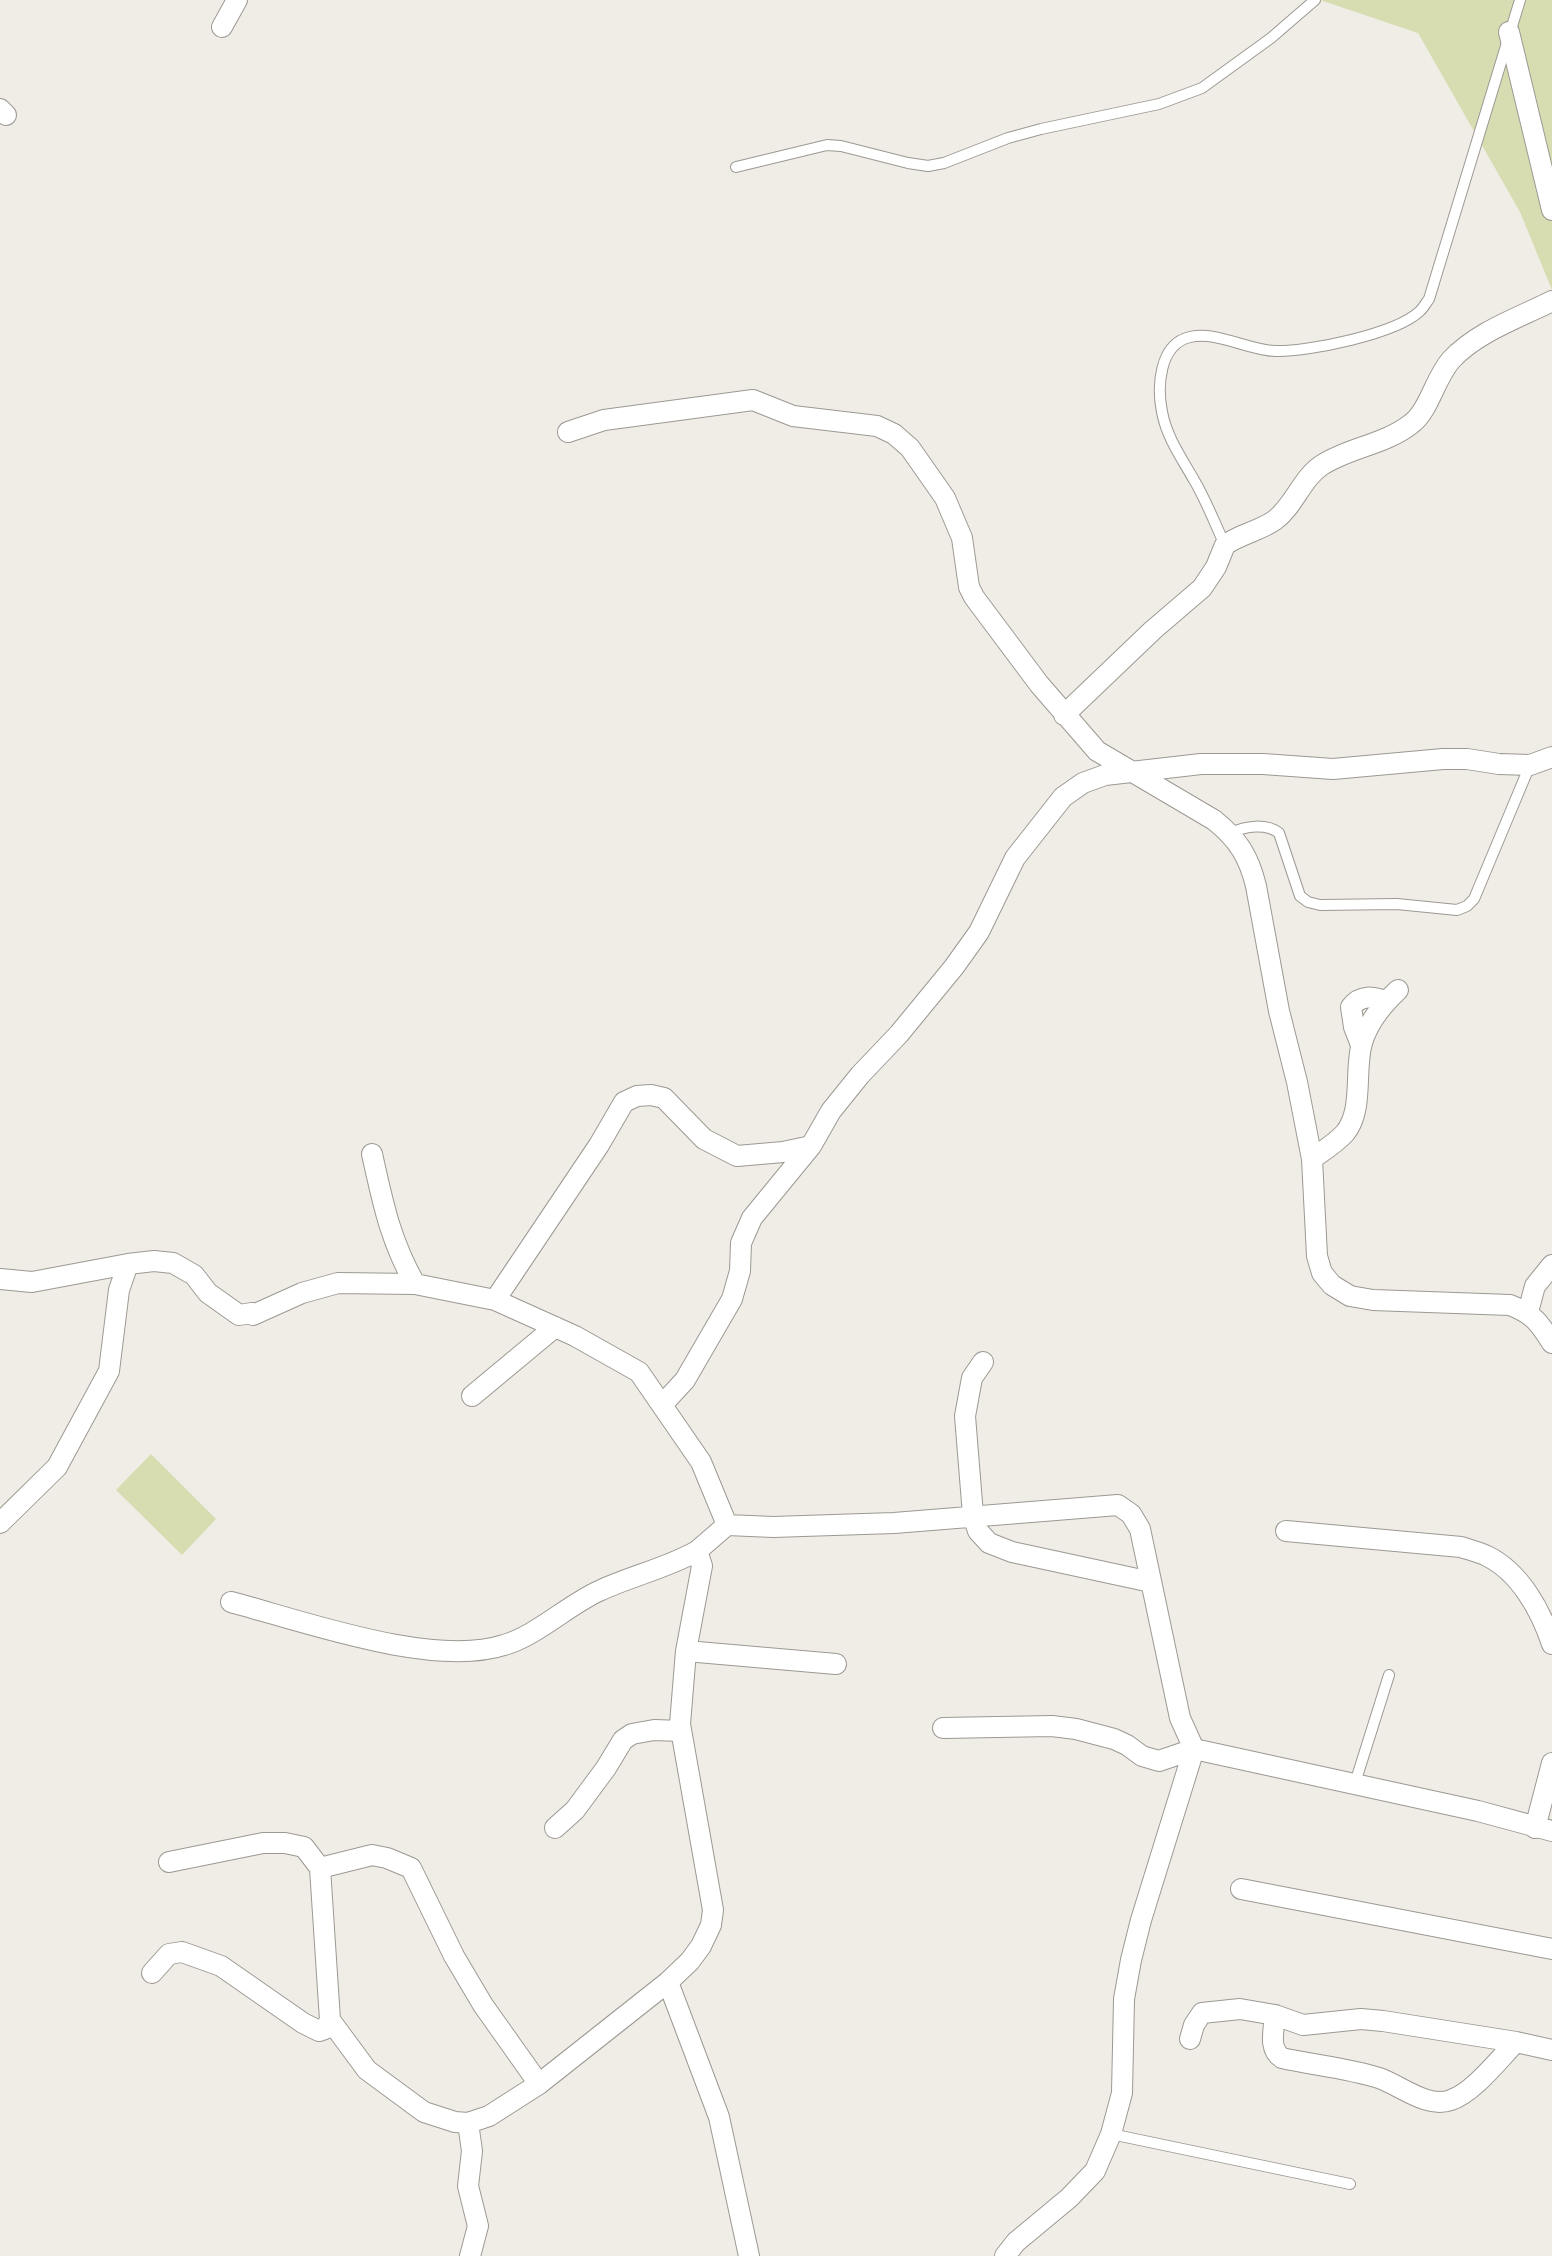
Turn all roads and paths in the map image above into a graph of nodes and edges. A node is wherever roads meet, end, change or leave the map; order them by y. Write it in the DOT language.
graph roads {
  1 [pos="237,0"];
  2 [pos="1316,0"];
  3 [pos="1520,0"];
  4 [pos="222,27"];
  5 [pos="1509,32"];
  6 [pos="736,167"];
  7 [pos="1552,210"];
  8 [pos="1552,301"];
  9 [pos="568,432"];
  10 [pos="1225,545"];
  11 [pos="1064,715"];
  12 [pos="1552,757"];
  13 [pos="1530,765"];
  14 [pos="1134,774"];
  15 [pos="1231,834"];
  16 [pos="1392,995"];
  17 [pos="811,1146"];
  18 [pos="372,1154"];
  19 [pos="1312,1159"];
  20 [pos="128,1264"];
  21 [pos="1552,1265"];
  22 [pos="0,1279"];
  23 [pos="414,1284"];
  24 [pos="495,1300"];
  25 [pos="1528,1312"];
  26 [pos="555,1327"];
  27 [pos="1552,1343"];
  28 [pos="983,1362"];
  29 [pos="472,1396"];
  30 [pos="662,1405"];
  31 [pos="973,1515"];
  32 [pos="0,1523"];
  33 [pos="727,1525"];
  34 [pos="1286,1531"];
  35 [pos="698,1551"];
  36 [pos="1151,1582"];
  37 [pos="231,1602"];
  38 [pos="1552,1644"];
  39 [pos="686,1651"];
  40 [pos="836,1664"];
  41 [pos="1389,1675"];
  42 [pos="943,1728"];
  43 [pos="681,1731"];
  44 [pos="1194,1749"];
  45 [pos="1552,1763"];
  46 [pos="1355,1783"];
  47 [pos="555,1828"];
  48 [pos="1544,1830"];
  49 [pos="169,1862"];
  50 [pos="320,1868"];
  51 [pos="1242,1889"];
  52 [pos="1552,1949"];
  53 [pos="152,1973"];
  54 [pos="668,1982"];
  55 [pos="1275,2015"];
  56 [pos="330,2020"];
  57 [pos="1190,2038"];
  58 [pos="1516,2042"];
  59 [pos="1552,2050"];
  60 [pos="539,2084"];
  61 [pos="468,2123"];
  62 [pos="1111,2134"];
  63 [pos="1350,2184"];
  64 [pos="470,2256"];
  65 [pos="749,2256"];
  66 [pos="1005,2256"];
  1 -- 4 [label="street"];
  2 -- 6 [label="lane"];
  3 -- 5 [label="lane"];
  5 -- 7 [label="street"];
  5 -- 10 [label="lane"];
  8 -- 10 [label="street"];
  9 -- 11 [label="street"];
  10 -- 11 [label="street"];
  11 -- 14 [label="street"];
  12 -- 13 [label="street"];
  13 -- 14 [label="street"];
  13 -- 15 [label="lane"];
  14 -- 15 [label="street"];
  14 -- 17 [label="street"];
  15 -- 19 [label="street"];
  16 -- 19 [label="street"];
  17 -- 24 [label="street"];
  17 -- 30 [label="street"];
  18 -- 23 [label="street"];
  19 -- 25 [label="street"];
  20 -- 22 [label="street"];
  20 -- 23 [label="street"];
  20 -- 32 [label="street"];
  21 -- 25 [label="street"];
  23 -- 24 [label="street"];
  24 -- 26 [label="street"];
  25 -- 27 [label="street"];
  26 -- 29 [label="street"];
  26 -- 30 [label="street"];
  28 -- 31 [label="street"];
  30 -- 33 [label="street"];
  31 -- 33 [label="street"];
  31 -- 36 [label="street"];
  31 -- 36 [label="street"];
  33 -- 35 [label="street"];
  34 -- 38 [label="street"];
  35 -- 37 [label="street"];
  35 -- 39 [label="street"];
  36 -- 44 [label="street"];
  39 -- 40 [label="street"];
  39 -- 43 [label="street"];
  41 -- 46 [label="lane"];
  42 -- 44 [label="street"];
  43 -- 47 [label="street"];
  43 -- 54 [label="street"];
  44 -- 46 [label="street"];
  44 -- 62 [label="street"];
  45 -- 48 [label="street"];
  46 -- 48 [label="street"];
  49 -- 50 [label="street"];
  50 -- 56 [label="street"];
  50 -- 60 [label="street"];
  51 -- 52 [label="street"];
  53 -- 56 [label="street"];
  54 -- 60 [label="street"];
  54 -- 65 [label="street"];
  55 -- 57 [label="street"];
  55 -- 58 [label="street"];
  55 -- 58 [label="street"];
  56 -- 61 [label="street"];
  58 -- 59 [label="street"];
  60 -- 61 [label="street"];
  61 -- 64 [label="street"];
  62 -- 63 [label="lane"];
  62 -- 66 [label="street"];
}
